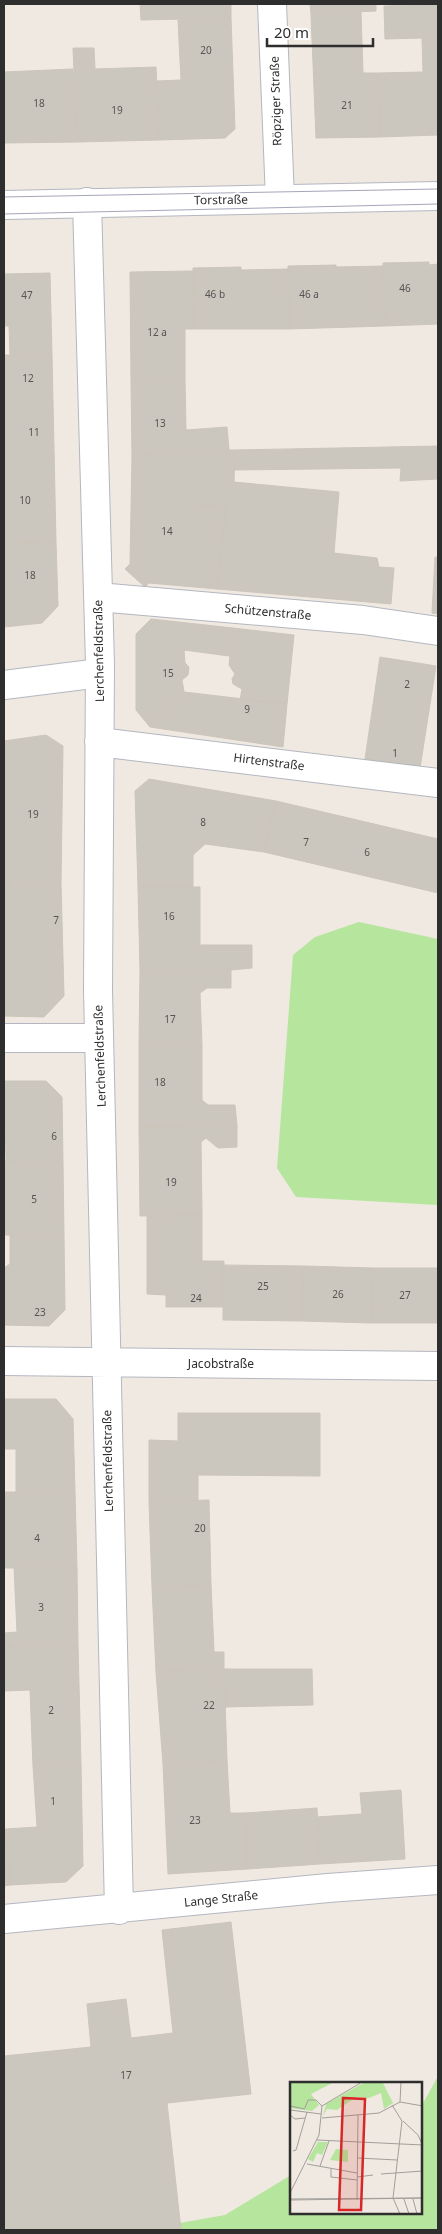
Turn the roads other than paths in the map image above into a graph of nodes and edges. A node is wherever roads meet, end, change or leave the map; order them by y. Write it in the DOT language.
graph roads {
  1 [pos="272,4"];
  2 [pos="438,196"];
  3 [pos="280,199"];
  4 [pos="87,202"];
  5 [pos="4,205"];
  6 [pos="98,597"];
  7 [pos="438,631"];
  8 [pos="100,673"];
  9 [pos="4,685"];
  10 [pos="99,742"];
  11 [pos="438,783"];
  12 [pos="4,1038"];
  13 [pos="99,1038"];
  14 [pos="4,1361"];
  15 [pos="106,1363"];
  16 [pos="438,1366"];
  17 [pos="438,1880"];
  18 [pos="120,1910"];
  19 [pos="4,1920"];
  1 -- 3 [label="street, Röpziger Straße"];
  2 -- 3 [label="street, Torstraße"];
  3 -- 4 [label="street, Torstraße"];
  4 -- 5 [label="street, Torstraße"];
  4 -- 6 [label="street, Lerchenfeldstraße"];
  6 -- 7 [label="street, Schützenstraße"];
  6 -- 8 [label="street, Lerchenfeldstraße"];
  8 -- 9 [label="street"];
  8 -- 10 [label="street, Lerchenfeldstraße"];
  10 -- 11 [label="street, Hirtenstraße"];
  10 -- 13 [label="street, Lerchenfeldstraße"];
  12 -- 13 [label="street"];
  13 -- 15 [label="street, Lerchenfeldstraße"];
  14 -- 15 [label="street, Jacobstraße"];
  15 -- 16 [label="street, Jacobstraße"];
  15 -- 18 [label="street, Lerchenfeldstraße"];
  17 -- 18 [label="street, Lange Straße"];
  18 -- 19 [label="street, Lange Straße"];
}
